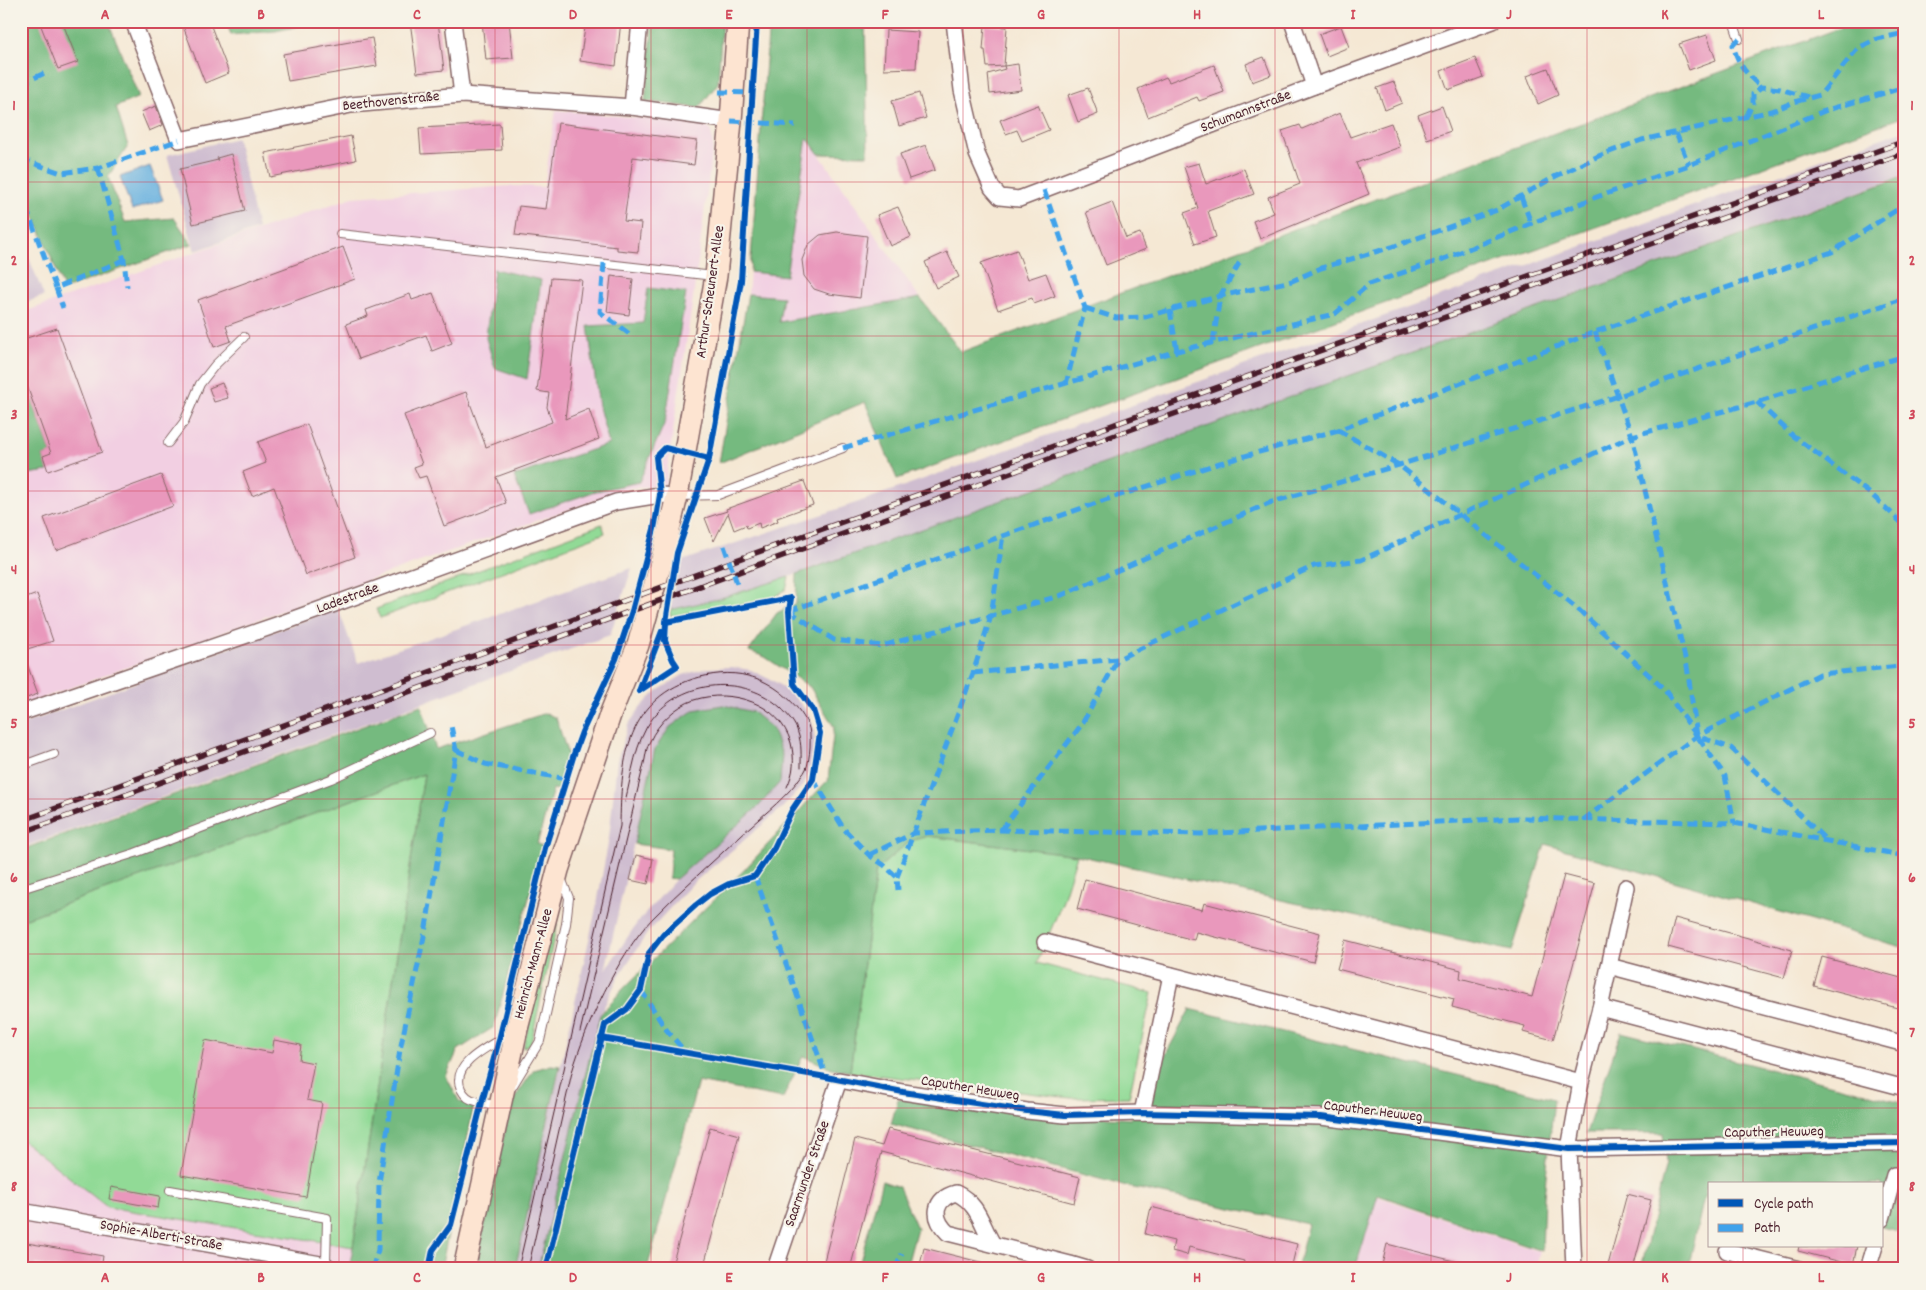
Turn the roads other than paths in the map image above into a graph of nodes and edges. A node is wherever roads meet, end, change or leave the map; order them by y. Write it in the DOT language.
graph roads {
  1 [pos="134,21"];
  2 [pos="453,21"];
  3 [pos="640,21"];
  4 [pos="738,21"];
  5 [pos="954,21"];
  6 [pos="1292,21"];
  7 [pos="1493,21"];
  8 [pos="1733,21"];
  9 [pos="1739,39"];
  10 [pos="1314,86"];
  11 [pos="462,95"];
  12 [pos="632,107"];
  13 [pos="731,121"];
  14 [pos="340,234"];
  15 [pos="716,276"];
  16 [pos="244,337"];
  17 [pos="168,443"];
  18 [pos="843,448"];
  19 [pos="677,496"];
  20 [pos="630,667"];
  21 [pos="21,713"];
  22 [pos="430,733"];
  23 [pos="54,754"];
  24 [pos="21,766"];
  25 [pos="558,870"];
  26 [pos="1626,887"];
  27 [pos="21,889"];
  28 [pos="1045,942"];
  29 [pos="1608,966"];
  30 [pos="1172,975"];
  31 [pos="1600,1008"];
  32 [pos="517,1029"];
  33 [pos="1905,1044"];
  34 [pos="840,1080"];
  35 [pos="1581,1082"];
  36 [pos="1905,1088"];
  37 [pos="500,1106"];
  38 [pos="1142,1113"];
  39 [pos="1905,1142"];
  40 [pos="1569,1149"];
  41 [pos="1894,1175"];
  42 [pos="170,1190"];
  43 [pos="21,1211"];
  44 [pos="1884,1212"];
  45 [pos="993,1244"];
  46 [pos="1874,1248"];
  47 [pos="1728,1251"];
  48 [pos="326,1267"];
  49 [pos="464,1269"];
  50 [pos="775,1269"];
  51 [pos="1087,1269"];
  52 [pos="1574,1269"];
  53 [pos="1798,1269"];
  54 [pos="1868,1269"];
  1 -- 11 [label="street, Beethovenstraße"];
  2 -- 11 [label="street"];
  3 -- 12 [label="street"];
  4 -- 13 [label="main road, Arthur-Scheunert-Allee"];
  5 -- 10 [label="street, Schumannstraße"];
  6 -- 10 [label="street"];
  7 -- 10 [label="street, Schumannstraße"];
  8 -- 9 [label="lane"];
  11 -- 12 [label="street, Beethovenstraße"];
  12 -- 13 [label="street, Beethovenstraße"];
  13 -- 15 [label="main road, Arthur-Scheunert-Allee"];
  14 -- 15 [label="lane"];
  15 -- 19 [label="main road, Arthur-Scheunert-Allee"];
  16 -- 17 [label="lane"];
  18 -- 19 [label="lane"];
  19 -- 20 [label="main road, Arthur-Scheunert-Allee"];
  19 -- 21 [label="street, Ladestraße"];
  20 -- 25 [label="main road, Heinrich-Mann-Allee"];
  22 -- 27 [label="lane"];
  23 -- 24 [label="lane"];
  25 -- 32 [label="main road, Heinrich-Mann-Allee"];
  25 -- 37 [label="lane"];
  26 -- 29 [label="street"];
  28 -- 30 [label="street"];
  29 -- 31 [label="street"];
  29 -- 33 [label="street"];
  30 -- 35 [label="street"];
  30 -- 38 [label="street"];
  31 -- 35 [label="street"];
  31 -- 36 [label="street"];
  32 -- 37 [label="main road, Heinrich-Mann-Allee"];
  32 -- 37 [label="lane"];
  34 -- 38 [label="street, Caputher Heuweg"];
  34 -- 50 [label="street, Saarmunder Straße"];
  35 -- 40 [label="street"];
  37 -- 49 [label="main road, Heinrich-Mann-Allee"];
  38 -- 40 [label="street, Caputher Heuweg"];
  39 -- 40 [label="street, Caputher Heuweg"];
  40 -- 52 [label="street"];
  41 -- 44 [label="street"];
  42 -- 48 [label="lane"];
  43 -- 48 [label="street, Sophie-Alberti-Straße"];
  45 -- 51 [label="street"];
  46 -- 54 [label="street"];
  47 -- 53 [label="street"];
}
